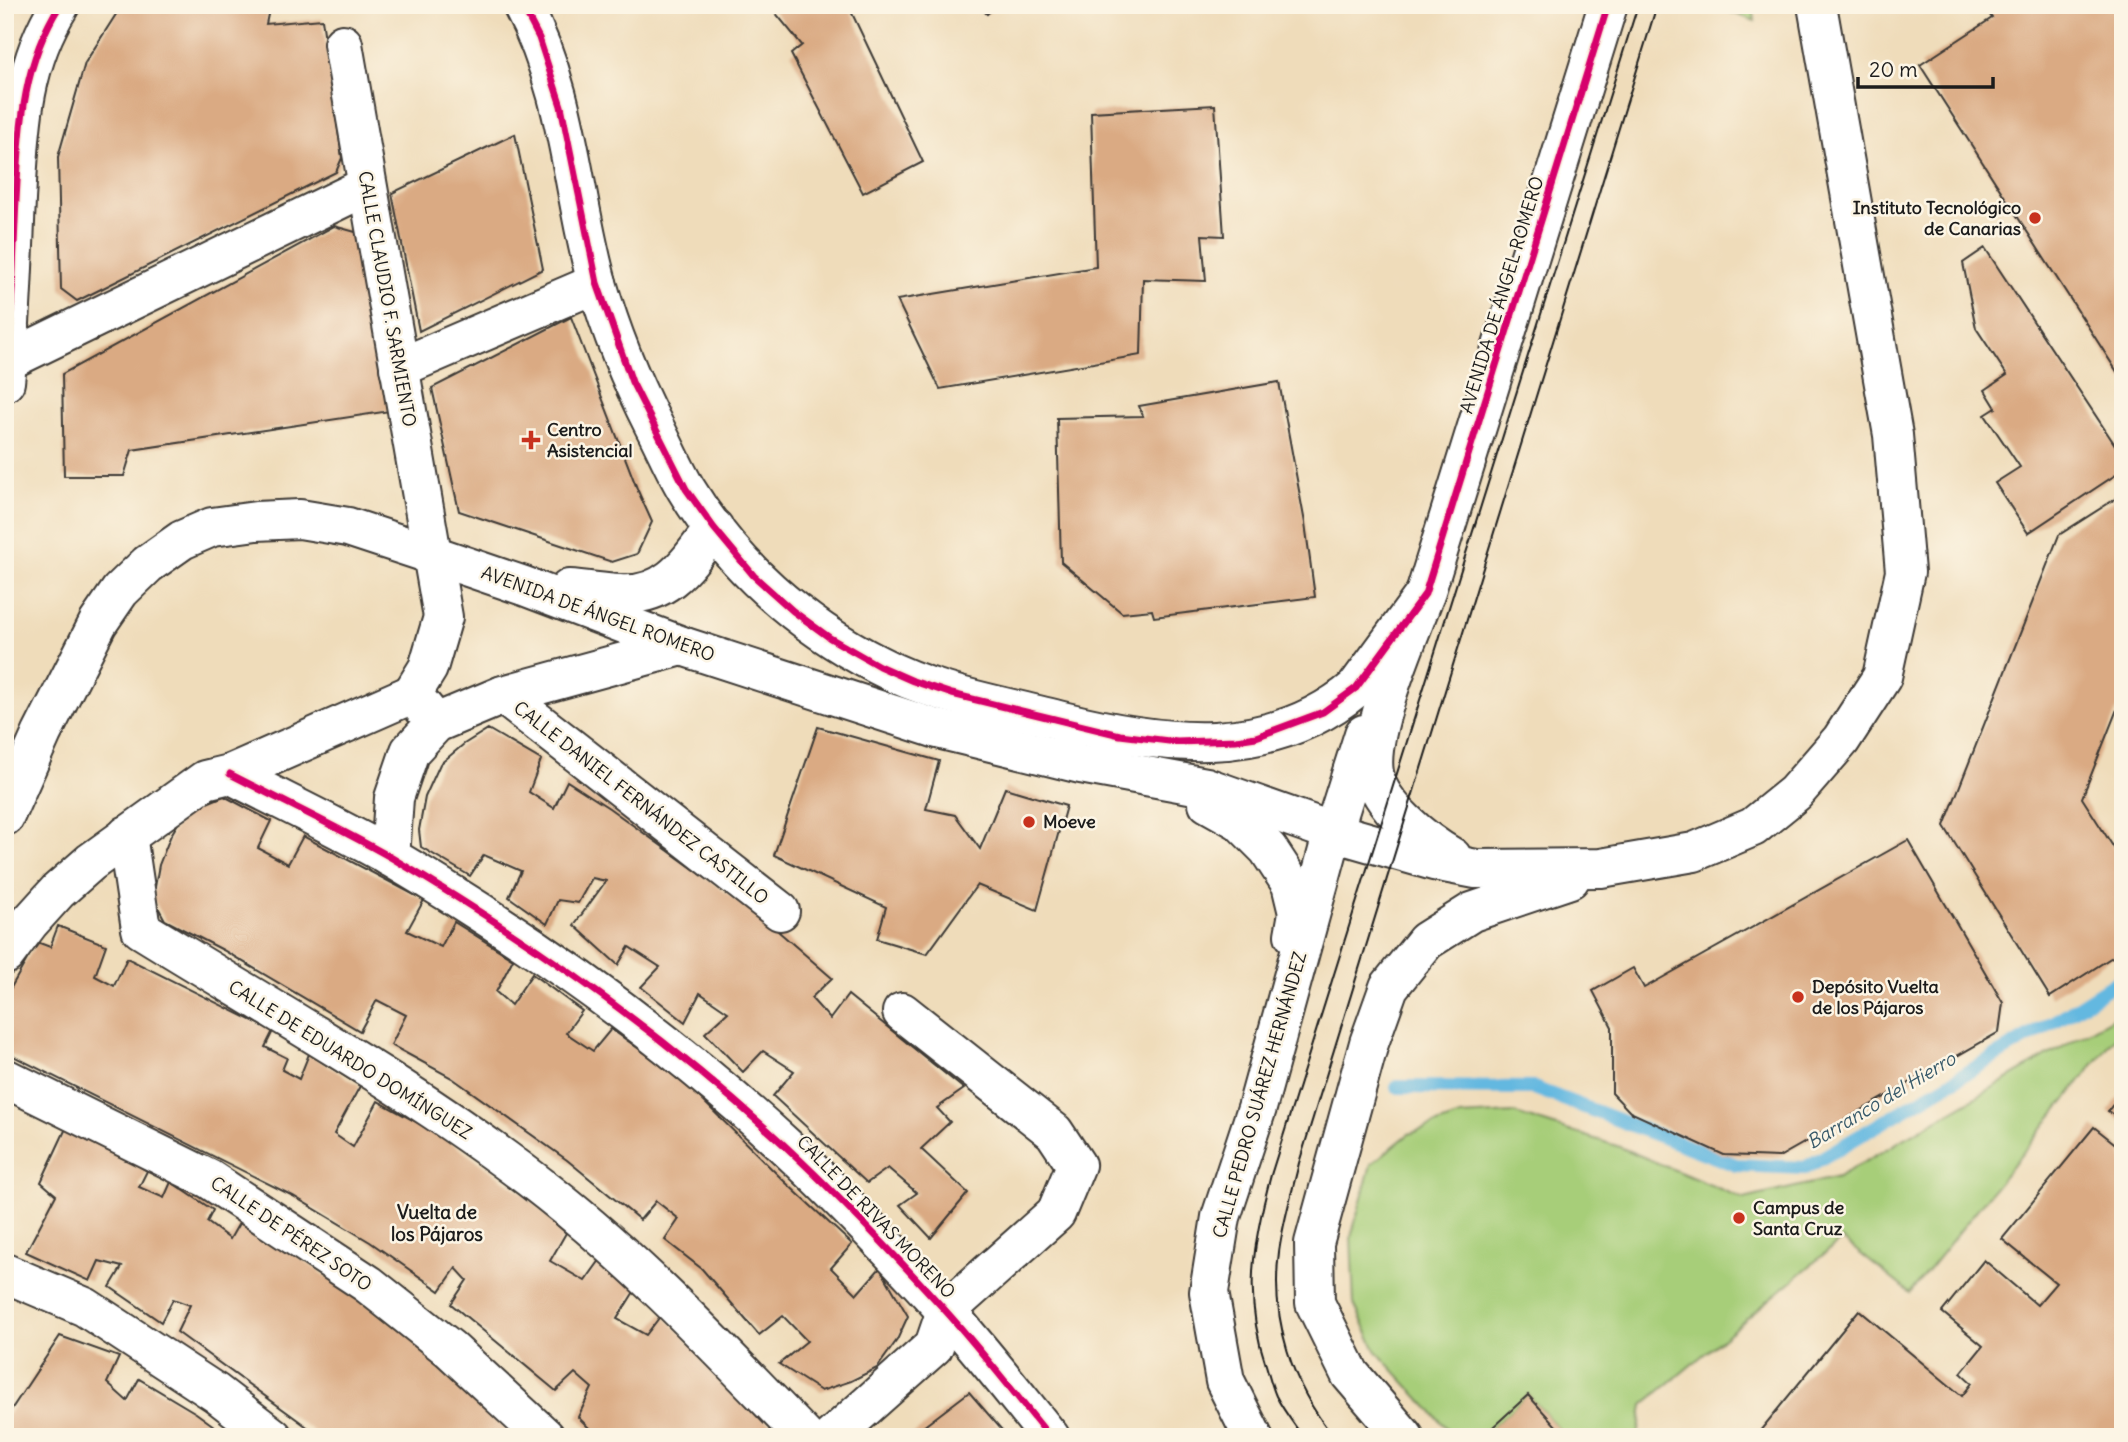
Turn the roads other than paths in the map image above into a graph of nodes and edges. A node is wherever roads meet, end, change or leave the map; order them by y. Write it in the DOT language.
graph roads {
  1 [pos="60,5"];
  2 [pos="522,5"];
  3 [pos="1608,5"];
  4 [pos="1797,5"];
  5 [pos="1817,5"];
  6 [pos="343,44"];
  7 [pos="1826,54"];
  8 [pos="367,186"];
  9 [pos="597,283"];
  10 [pos="399,368"];
  11 [pos="6,371"];
  12 [pos="714,528"];
  13 [pos="433,555"];
  14 [pos="524,586"];
  15 [pos="1425,594"];
  16 [pos="682,646"];
  17 [pos="1394,676"];
  18 [pos="412,694"];
  19 [pos="503,695"];
  20 [pos="436,723"];
  21 [pos="42,733"];
  22 [pos="5,741"];
  23 [pos="230,775"];
  24 [pos="1177,782"];
  25 [pos="5,816"];
  26 [pos="1333,832"];
  27 [pos="127,835"];
  28 [pos="390,857"];
  29 [pos="1601,868"];
  30 [pos="1476,869"];
  31 [pos="780,911"];
  32 [pos="5,955"];
  33 [pos="902,1012"];
  34 [pos="1281,1021"];
  35 [pos="5,1078"];
  36 [pos="5,1273"];
  37 [pos="946,1311"];
  38 [pos="273,1437"];
  39 [pos="545,1437"];
  40 [pos="805,1437"];
  41 [pos="832,1437"];
  42 [pos="1050,1437"];
  43 [pos="1253,1437"];
  44 [pos="1405,1437"];
  1 -- 11 [label="street"];
  2 -- 9 [label="street"];
  3 -- 15 [label="street, AVENIDA DE ÁNGEL ROMERO"];
  4 -- 7 [label="street"];
  5 -- 7 [label="street, AVENIDA DE ÁNGEL ROMERO"];
  6 -- 8 [label="street, CALLE CLAUDIO F. SARMIENTO"];
  7 -- 29 [label="street, AVENIDA DE ÁNGEL ROMERO"];
  8 -- 10 [label="street, CALLE CLAUDIO F. SARMIENTO"];
  8 -- 11 [label="street"];
  9 -- 10 [label="street"];
  9 -- 12 [label="street"];
  10 -- 13 [label="street, CALLE CLAUDIO F. SARMIENTO"];
  12 -- 14 [label="street"];
  12 -- 15 [label="street"];
  13 -- 14 [label="street, AVENIDA DE ÁNGEL ROMERO"];
  13 -- 18 [label="street, CALLE CLAUDIO F. SARMIENTO"];
  13 -- 21 [label="street, AVENIDA DE ÁNGEL ROMERO"];
  14 -- 16 [label="street, AVENIDA DE ÁNGEL ROMERO"];
  15 -- 17 [label="street, AVENIDA DE ÁNGEL ROMERO"];
  16 -- 19 [label="street"];
  16 -- 24 [label="street, AVENIDA DE ÁNGEL ROMERO"];
  17 -- 26 [label="street"];
  17 -- 30 [label="street"];
  18 -- 20 [label="street"];
  18 -- 23 [label="street"];
  19 -- 20 [label="street"];
  19 -- 31 [label="street, CALLE DANIEL FERNÁNDEZ CASTILLO"];
  20 -- 28 [label="street"];
  21 -- 22 [label="street"];
  21 -- 25 [label="street, AVENIDA DE ÁNGEL ROMERO"];
  23 -- 27 [label="street"];
  23 -- 28 [label="street, CALLE DE RIVAS MORENO"];
  24 -- 26 [label="street, AVENIDA DE ÁNGEL ROMERO"];
  24 -- 34 [label="street"];
  26 -- 30 [label="street, AVENIDA DE ÁNGEL ROMERO"];
  26 -- 34 [label="street, CALLE PEDRO SUÁREZ HERNÁNDEZ"];
  27 -- 32 [label="street"];
  27 -- 40 [label="street, CALLE DE EDUARDO DOMÍNGUEZ"];
  28 -- 37 [label="street, CALLE DE RIVAS MORENO"];
  29 -- 30 [label="street, AVENIDA DE ÁNGEL ROMERO"];
  29 -- 44 [label="street"];
  33 -- 37 [label="street"];
  34 -- 43 [label="street, CALLE PEDRO SUÁREZ HERNÁNDEZ"];
  35 -- 39 [label="street, CALLE DE PÉREZ SOTO"];
  36 -- 38 [label="street"];
  37 -- 41 [label="street"];
  37 -- 42 [label="street, CALLE DE RIVAS MORENO"];
}
